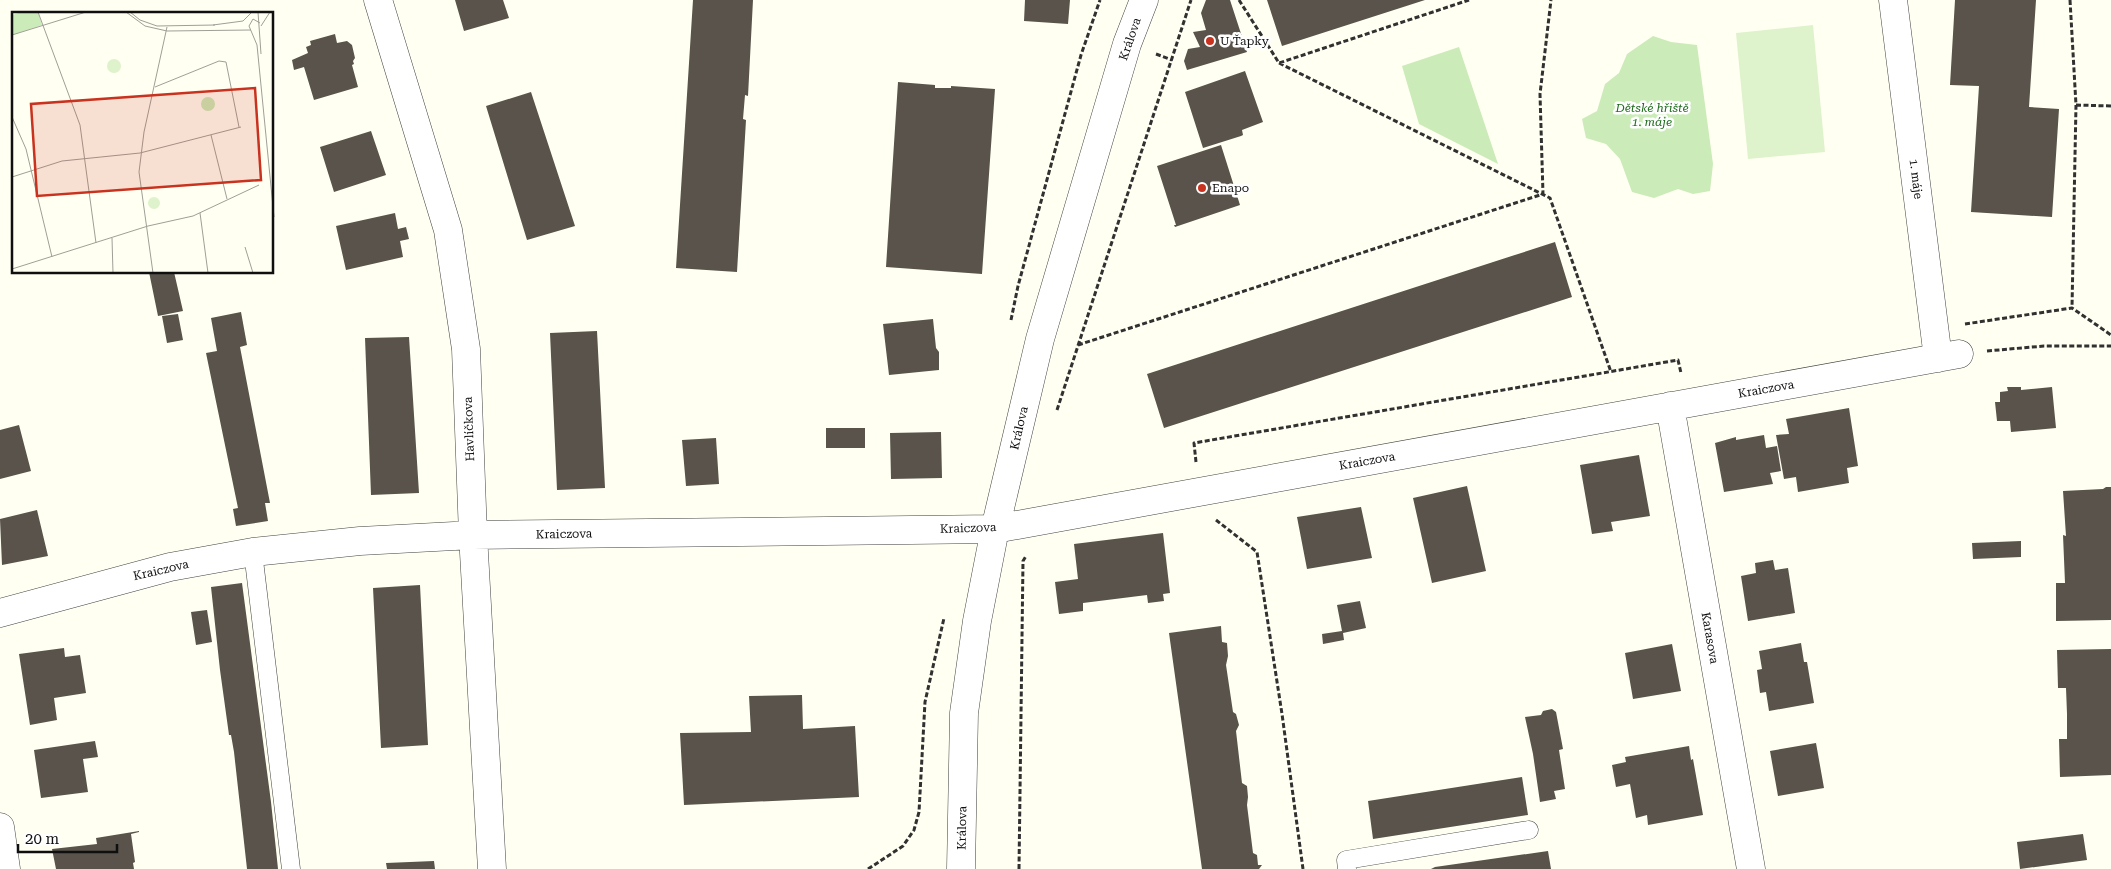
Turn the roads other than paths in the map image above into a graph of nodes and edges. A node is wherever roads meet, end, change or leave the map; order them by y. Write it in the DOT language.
graph roads {
  1 [pos="378,0"];
  2 [pos="1144,0"];
  3 [pos="1894,0"];
  4 [pos="1949,356"];
  5 [pos="1680,404"];
  6 [pos="995,529"];
  7 [pos="473,535"];
  8 [pos="253,552"];
  9 [pos="0,612"];
  10 [pos="0,827"];
  11 [pos="1529,830"];
  12 [pos="6,869"];
  13 [pos="291,869"];
  14 [pos="492,869"];
  15 [pos="961,869"];
  16 [pos="1347,869"];
  17 [pos="1751,869"];
  1 -- 7 [label="street, Havlíčkova"];
  2 -- 6 [label="street, Králova"];
  3 -- 4 [label="street, 1. máje"];
  4 -- 5 [label="street, Kraiczova"];
  5 -- 6 [label="street, Kraiczova"];
  5 -- 17 [label="street, Karasova"];
  6 -- 7 [label="street, Kraiczova"];
  6 -- 15 [label="street, Králova"];
  7 -- 8 [label="street, Kraiczova"];
  7 -- 14 [label="street, Havlíčkova"];
  8 -- 9 [label="street, Kraiczova"];
  8 -- 13 [label="lane"];
  10 -- 12 [label="street"];
  11 -- 16 [label="lane"];
}
